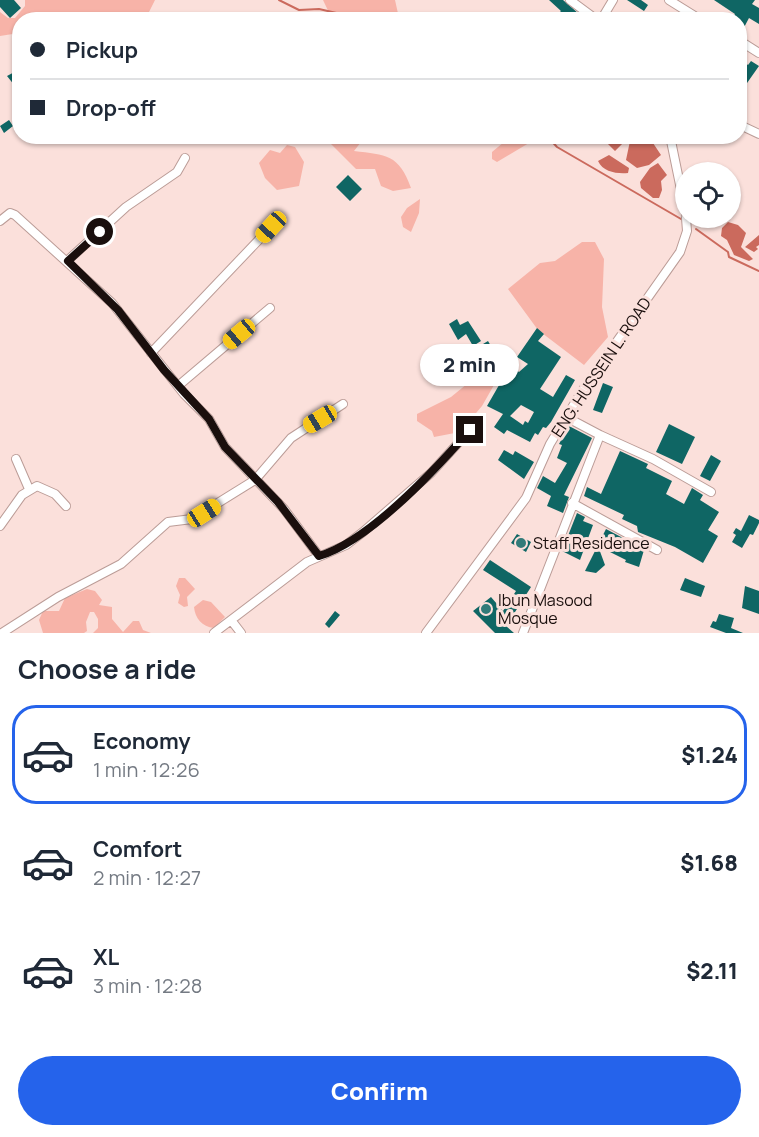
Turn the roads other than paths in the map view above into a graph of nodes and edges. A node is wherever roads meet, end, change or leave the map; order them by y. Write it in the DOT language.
graph roads {
  1 [pos="570,0"];
  2 [pos="669,0"];
  3 [pos="586,12"];
  4 [pos="688,12"];
  5 [pos="674,144"];
  6 [pos="185,158"];
  7 [pos="677,162"];
  8 [pos="0,221"];
  9 [pos="271,227"];
  10 [pos="687,228"];
  11 [pos="68,261"];
  12 [pos="270,308"];
  13 [pos="151,353"];
  14 [pos="178,386"];
  15 [pos="343,404"];
  16 [pos="566,417"];
  17 [pos="470,430"];
  18 [pos="600,435"];
  19 [pos="16,459"];
  20 [pos="255,480"];
  21 [pos="29,489"];
  22 [pos="711,492"];
  23 [pos="572,503"];
  24 [pos="66,507"];
  25 [pos="0,526"];
  26 [pos="657,550"];
  27 [pos="319,556"];
  28 [pos="231,620"];
  29 [pos="2,633"];
  30 [pos="214,633"];
  31 [pos="241,633"];
  32 [pos="426,633"];
  33 [pos="523,633"];
  1 -- 3 [label="street"];
  2 -- 4 [label="street"];
  5 -- 7 [label="street, ENG. HUSSEIN L. ROAD"];
  6 -- 11 [label="street"];
  8 -- 11 [label="street"];
  9 -- 13 [label="street"];
  10 -- 16 [label="street, ENG. HUSSEIN L. ROAD"];
  11 -- 13 [label="street"];
  12 -- 14 [label="street"];
  13 -- 14 [label="street"];
  14 -- 20 [label="street"];
  15 -- 20 [label="street"];
  16 -- 18 [label="street"];
  16 -- 32 [label="street, ENG. HUSSEIN L. ROAD"];
  17 -- 27 [label="street"];
  18 -- 22 [label="street"];
  18 -- 23 [label="street"];
  19 -- 21 [label="street"];
  20 -- 27 [label="street"];
  20 -- 29 [label="street"];
  21 -- 24 [label="street"];
  21 -- 25 [label="street"];
  23 -- 26 [label="street"];
  23 -- 33 [label="street"];
  27 -- 28 [label="street"];
  28 -- 30 [label="street"];
  28 -- 31 [label="street"];
}
